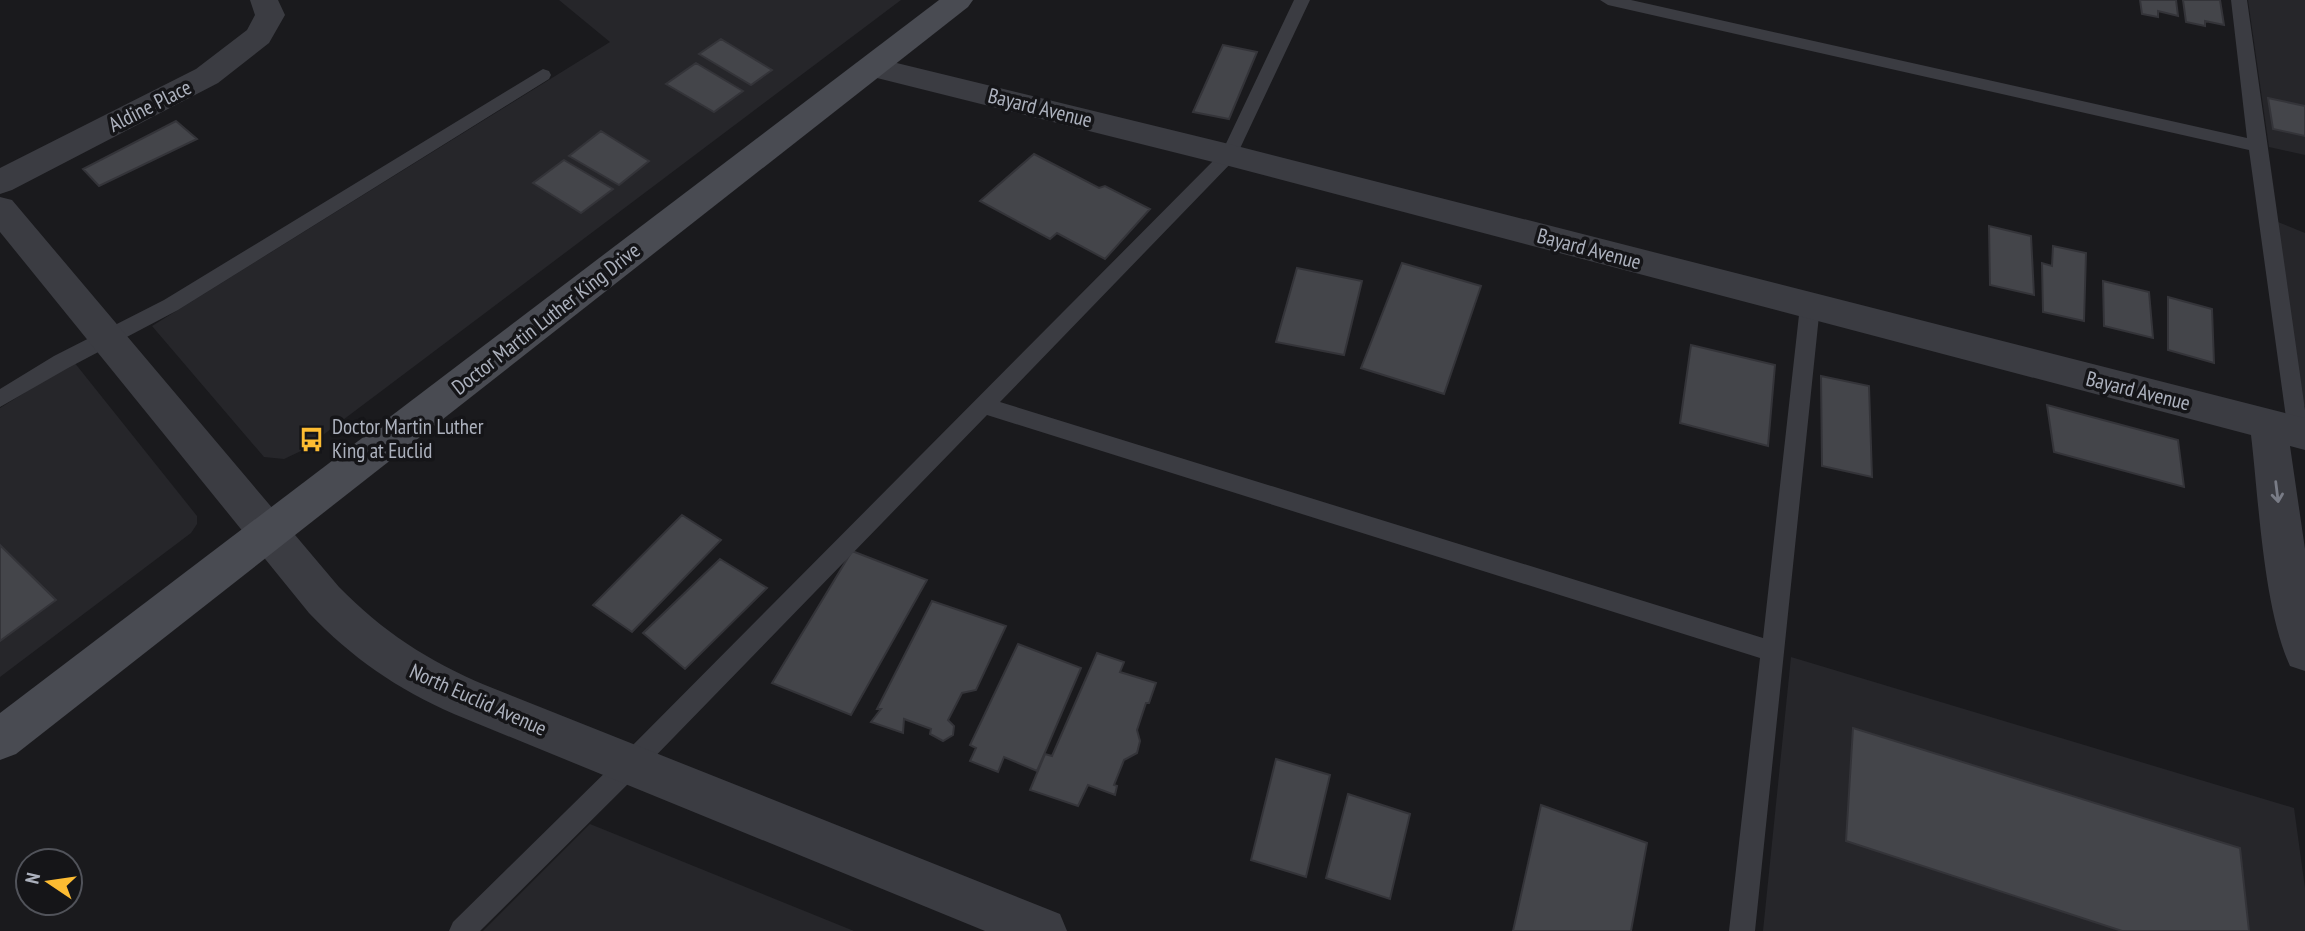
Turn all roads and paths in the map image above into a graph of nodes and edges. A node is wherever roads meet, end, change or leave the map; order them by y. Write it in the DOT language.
graph roads {
  1 [pos="265,0"];
  2 [pos="958,0"];
  3 [pos="1302,0"];
  4 [pos="1608,0"];
  5 [pos="2239,0"];
  6 [pos="872,67"];
  7 [pos="543,75"];
  8 [pos="2257,146"];
  9 [pos="1229,155"];
  10 [pos="0,183"];
  11 [pos="0,209"];
  12 [pos="1810,306"];
  13 [pos="107,339"];
  14 [pos="0,400"];
  15 [pos="983,405"];
  16 [pos="2291,430"];
  17 [pos="269,534"];
  18 [pos="1772,652"];
  19 [pos="2305,652"];
  20 [pos="0,738"];
  21 [pos="630,765"];
  22 [pos="462,931"];
  23 [pos="1043,931"];
  24 [pos="1742,931"];
  1 -- 10 [label="street, Aldine Place"];
  2 -- 6 [label="main road, Doctor Martin Luther King Drive"];
  3 -- 9 [label="lane"];
  4 -- 8 [label="lane"];
  5 -- 8 [label="lane"];
  6 -- 9 [label="street, Bayard Avenue"];
  6 -- 17 [label="main road, Doctor Martin Luther King Drive"];
  7 -- 13 [label="lane"];
  8 -- 16 [label="lane"];
  9 -- 12 [label="street, Bayard Avenue"];
  9 -- 15 [label="lane"];
  11 -- 13 [label="street, North Euclid Avenue"];
  12 -- 16 [label="street, Bayard Avenue"];
  12 -- 18 [label="lane"];
  13 -- 14 [label="lane"];
  13 -- 17 [label="street, North Euclid Avenue"];
  15 -- 18 [label="lane"];
  15 -- 21 [label="lane"];
  16 -- 19 [label="street, one-way"];
  17 -- 20 [label="main road, Doctor Martin Luther King Drive"];
  17 -- 21 [label="street, North Euclid Avenue"];
  18 -- 24 [label="lane"];
  21 -- 22 [label="lane"];
  21 -- 23 [label="street, North Euclid Avenue"];
}
